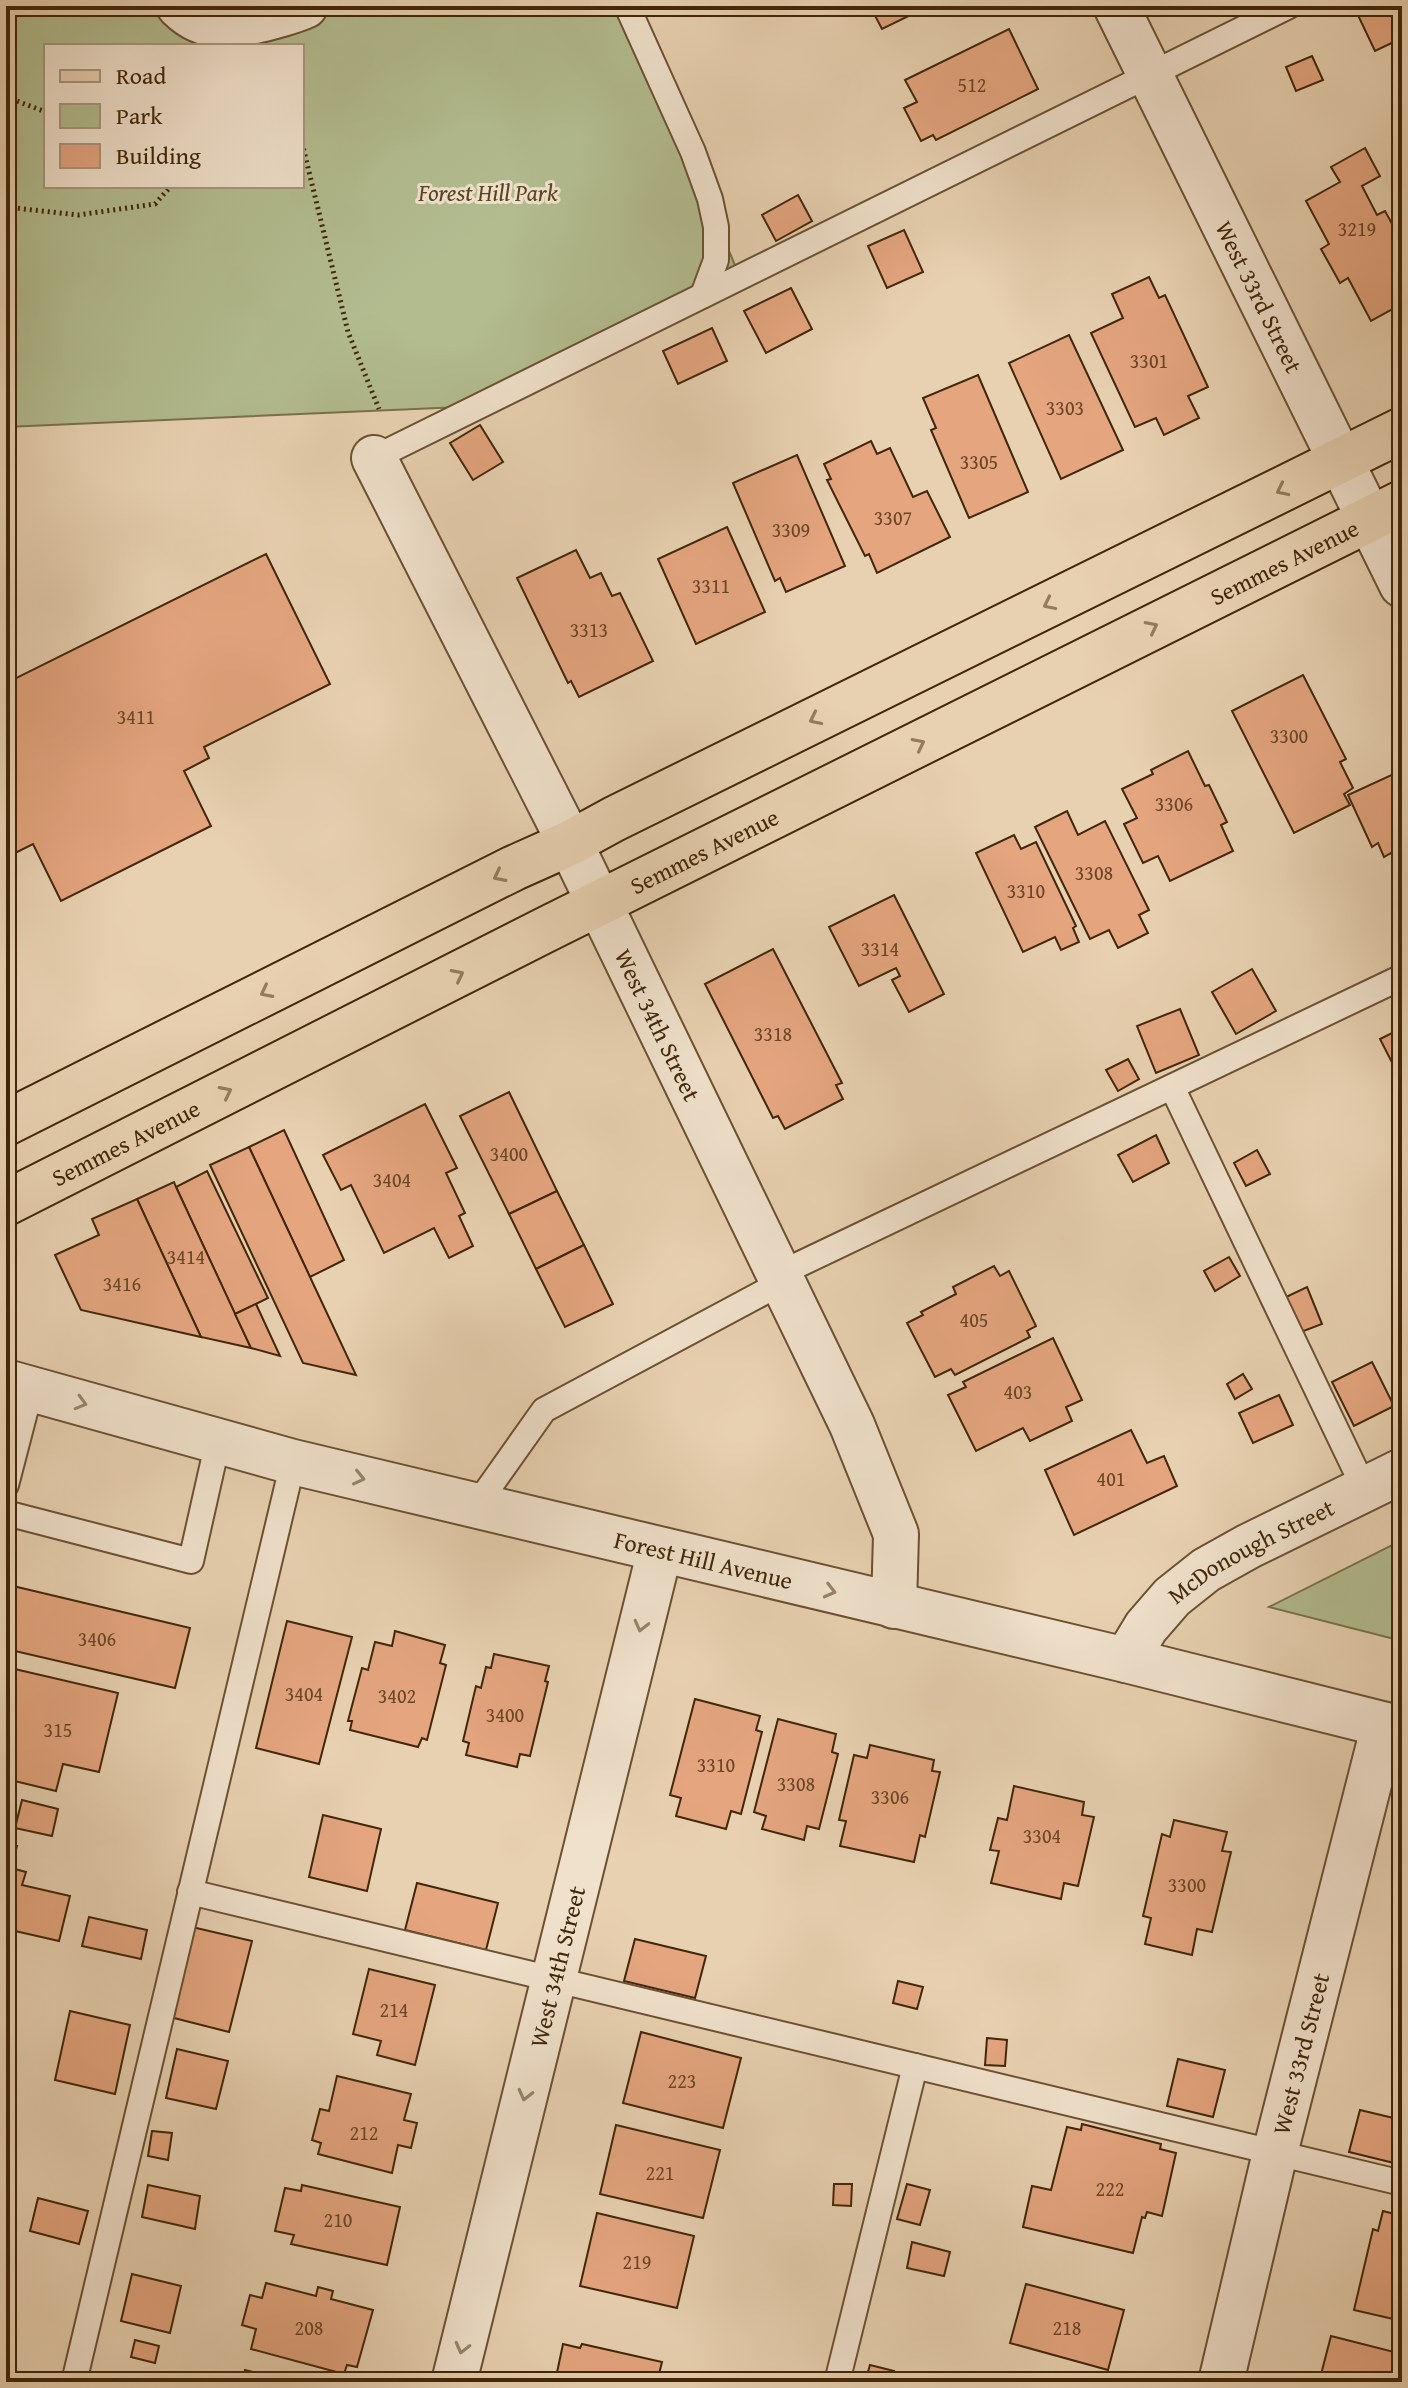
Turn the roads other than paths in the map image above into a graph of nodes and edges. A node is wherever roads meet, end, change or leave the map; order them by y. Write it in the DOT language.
graph roads {
  1 [pos="305,6"];
  2 [pos="627,6"];
  3 [pos="1116,6"];
  4 [pos="1289,6"];
  5 [pos="192,15"];
  6 [pos="1150,76"];
  7 [pos="703,295"];
  8 [pos="1402,430"];
  9 [pos="384,452"];
  10 [pos="1340,461"];
  11 [pos="1386,511"];
  12 [pos="1402,585"];
  13 [pos="570,843"];
  14 [pos="599,903"];
  15 [pos="1402,977"];
  16 [pos="1172,1087"];
  17 [pos="6,1123"];
  18 [pos="6,1203"];
  19 [pos="781,1278"];
  20 [pos="18,1385"];
  21 [pos="218,1441"];
  22 [pos="293,1462"];
  23 [pos="1384,1480"];
  24 [pos="6,1485"];
  25 [pos="476,1506"];
  26 [pos="6,1513"];
  27 [pos="660,1550"];
  28 [pos="894,1606"];
  29 [pos="1126,1660"];
  30 [pos="1393,1727"];
  31 [pos="190,1892"];
  32 [pos="554,1980"];
  33 [pos="915,2066"];
  34 [pos="1275,2153"];
  35 [pos="1402,2183"];
  36 [pos="74,2382"];
  37 [pos="454,2382"];
  38 [pos="837,2382"];
  39 [pos="1221,2382"];
  1 -- 5 [label="street"];
  2 -- 7 [label="lane"];
  3 -- 6 [label="street, West 33rd Street"];
  4 -- 6 [label="lane"];
  6 -- 7 [label="lane"];
  6 -- 10 [label="street, West 33rd Street"];
  7 -- 9 [label="lane"];
  8 -- 10 [label="main road"];
  9 -- 13 [label="street, West 34th Street"];
  10 -- 11 [label="street, West 33rd Street"];
  10 -- 13 [label="main road, one-way"];
  11 -- 12 [label="street, West 33rd Street"];
  14 -- 11 [label="main road, Semmes Avenue, one-way"];
  13 -- 14 [label="street, West 34th Street"];
  13 -- 17 [label="main road, one-way"];
  18 -- 14 [label="main road, Semmes Avenue, one-way"];
  14 -- 19 [label="street, West 34th Street"];
  15 -- 16 [label="lane"];
  16 -- 19 [label="lane"];
  16 -- 23 [label="lane"];
  19 -- 25 [label="lane"];
  19 -- 28 [label="street, West 34th Street"];
  20 -- 21 [label="street, Forest Hill Avenue, one-way"];
  20 -- 24 [label="lane"];
  21 -- 22 [label="street, Forest Hill Avenue"];
  21 -- 26 [label="lane"];
  22 -- 25 [label="street, Forest Hill Avenue, one-way"];
  22 -- 31 [label="lane"];
  23 -- 29 [label="street, McDonough Street"];
  25 -- 27 [label="street, Forest Hill Avenue"];
  27 -- 28 [label="street, Forest Hill Avenue, one-way"];
  27 -- 32 [label="street, West 34th Street, one-way"];
  28 -- 29 [label="street, Forest Hill Avenue"];
  29 -- 30 [label="street, Forest Hill Avenue"];
  30 -- 34 [label="street, West 33rd Street"];
  31 -- 32 [label="lane"];
  31 -- 36 [label="lane"];
  32 -- 33 [label="lane"];
  32 -- 37 [label="street, West 34th Street, one-way"];
  33 -- 34 [label="lane"];
  33 -- 38 [label="lane"];
  34 -- 35 [label="lane"];
  34 -- 39 [label="street, West 33rd Street"];
}
